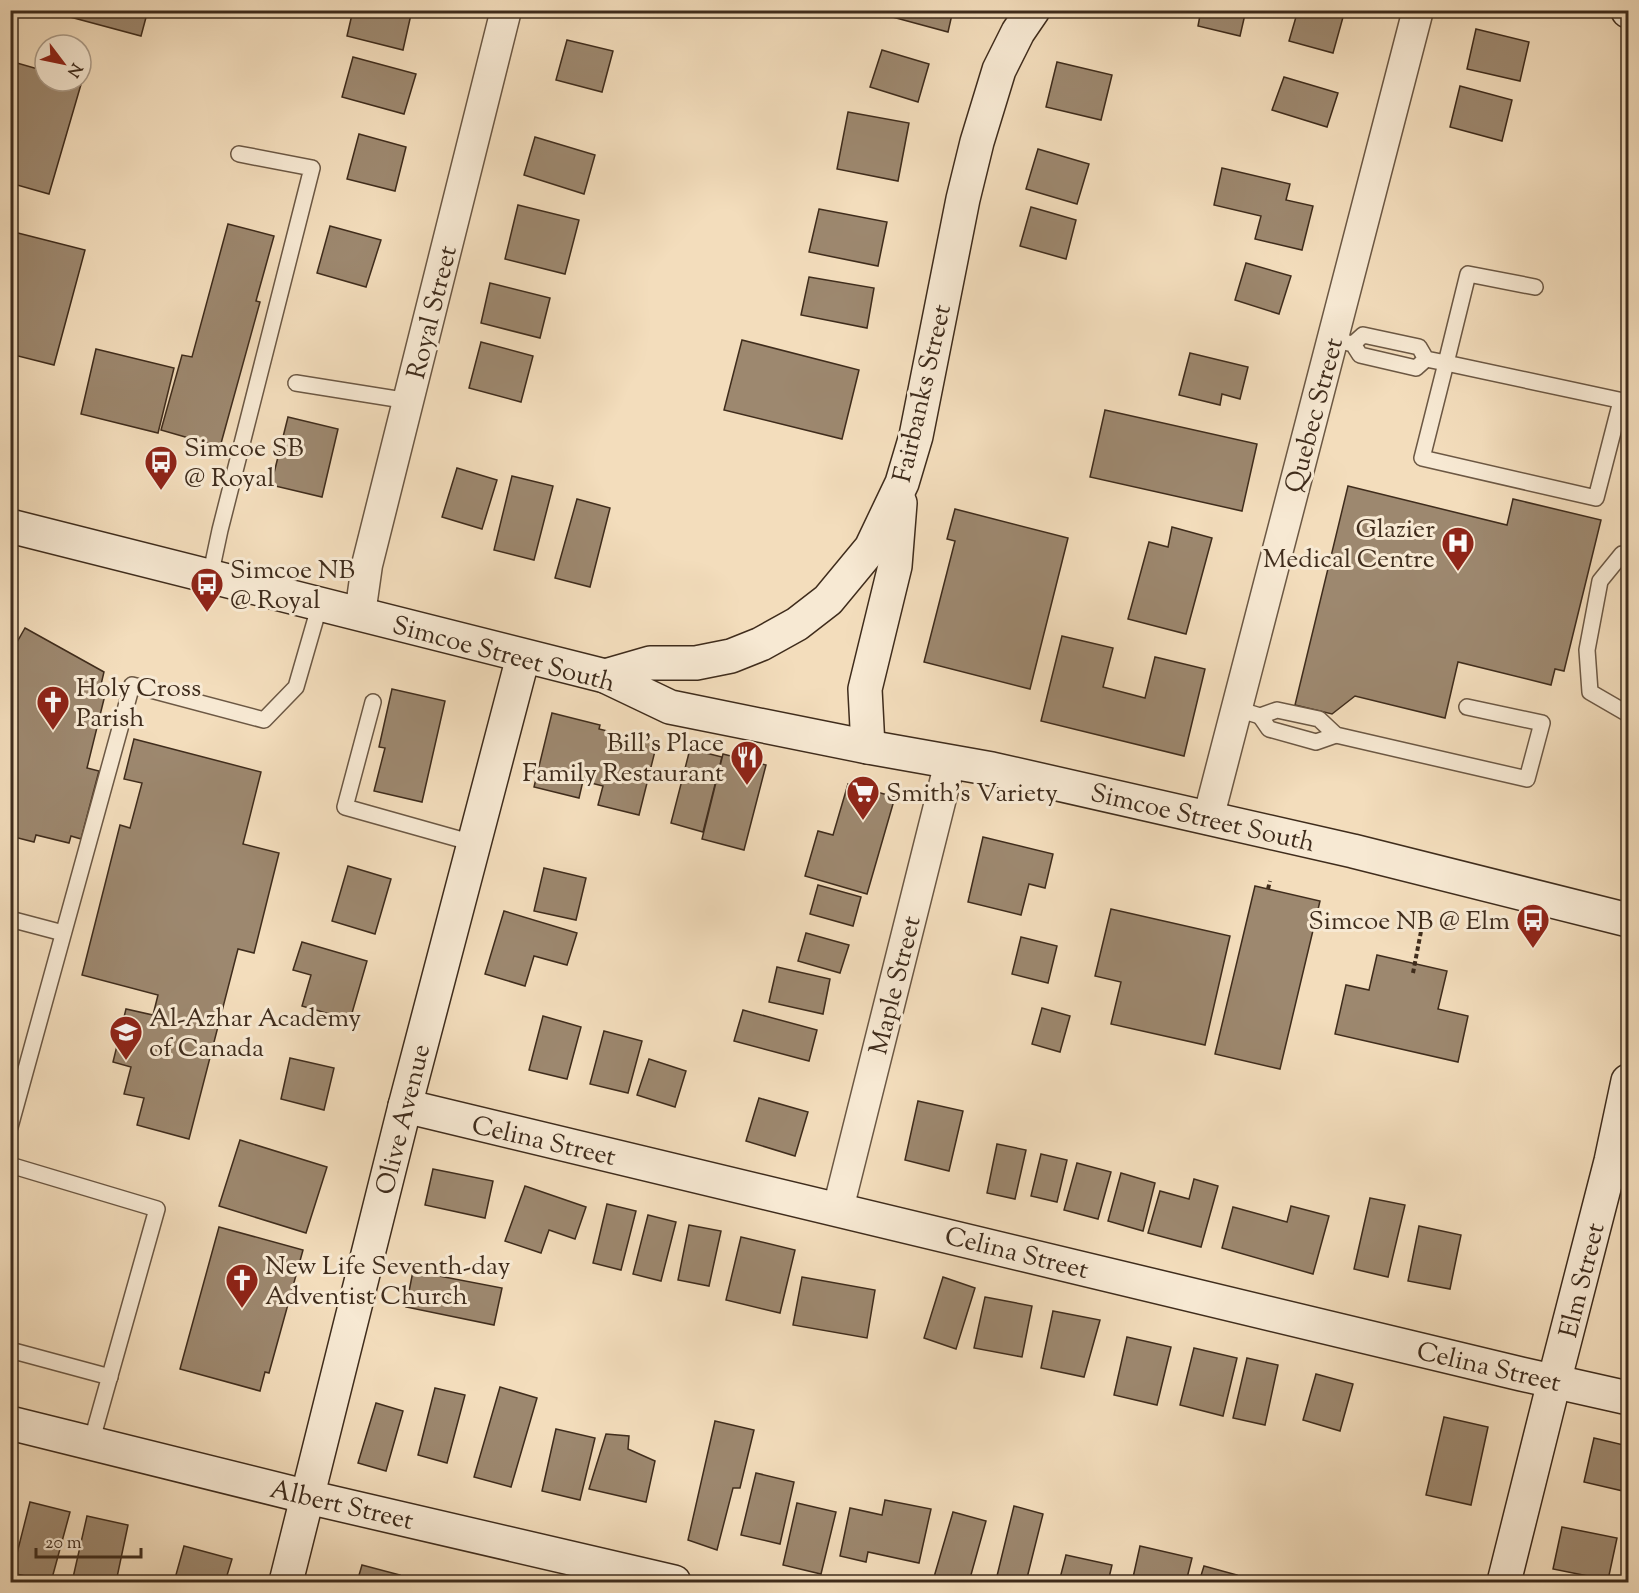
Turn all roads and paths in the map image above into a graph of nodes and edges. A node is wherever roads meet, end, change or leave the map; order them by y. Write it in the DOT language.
graph roads {
  1 [pos="506,10"];
  2 [pos="1033,10"];
  3 [pos="1418,10"];
  4 [pos="239,154"];
  5 [pos="1535,287"];
  6 [pos="1343,342"];
  7 [pos="1426,359"];
  8 [pos="1446,363"];
  9 [pos="296,383"];
  10 [pos="409,401"];
  11 [pos="1625,402"];
  12 [pos="902,483"];
  13 [pos="10,526"];
  14 [pos="1629,555"];
  15 [pos="210,577"];
  16 [pos="320,604"];
  17 [pos="360,614"];
  18 [pos="523,657"];
  19 [pos="605,676"];
  20 [pos="373,702"];
  21 [pos="1467,707"];
  22 [pos="1249,712"];
  23 [pos="1629,714"];
  24 [pos="1336,735"];
  25 [pos="868,747"];
  26 [pos="950,762"];
  27 [pos="1208,819"];
  28 [pos="473,843"];
  29 [pos="1270,881"];
  30 [pos="1268,889"];
  31 [pos="10,919"];
  32 [pos="1629,920"];
  33 [pos="1423,921"];
  34 [pos="63,933"];
  35 [pos="1413,973"];
  36 [pos="1629,1081"];
  37 [pos="405,1106"];
  38 [pos="10,1127"];
  39 [pos="10,1165"];
  40 [pos="838,1209"];
  41 [pos="10,1350"];
  42 [pos="110,1377"];
  43 [pos="1554,1382"];
  44 [pos="1629,1398"];
  45 [pos="10,1423"];
  46 [pos="91,1443"];
  47 [pos="308,1497"];
  48 [pos="286,1582"];
  49 [pos="674,1582"];
  50 [pos="1504,1582"];
  1 -- 10 [label="street, Royal Street"];
  2 -- 12 [label="main road, Fairbanks Street"];
  3 -- 6 [label="street, Quebec Street"];
  4 -- 15 [label="lane"];
  5 -- 8 [label="lane"];
  6 -- 7 [label="lane"];
  6 -- 7 [label="lane"];
  6 -- 22 [label="street, Quebec Street"];
  7 -- 8 [label="lane"];
  8 -- 11 [label="lane"];
  8 -- 11 [label="lane"];
  9 -- 10 [label="lane"];
  10 -- 17 [label="street, Royal Street"];
  12 -- 19 [label="main road, Fairbanks Street"];
  12 -- 25 [label="main road"];
  13 -- 15 [label="main road, Simcoe Street South"];
  14 -- 23 [label="lane"];
  15 -- 16 [label="main road, Simcoe Street South"];
  16 -- 17 [label="main road, Simcoe Street South"];
  16 -- 34 [label="lane"];
  17 -- 18 [label="main road, Simcoe Street South"];
  18 -- 19 [label="main road, Simcoe Street South"];
  18 -- 28 [label="main road, Olive Avenue"];
  19 -- 25 [label="main road, Simcoe Street South"];
  20 -- 28 [label="lane"];
  21 -- 24 [label="lane"];
  22 -- 24 [label="lane"];
  22 -- 24 [label="lane"];
  22 -- 27 [label="street, Quebec Street"];
  25 -- 26 [label="main road, Simcoe Street South"];
  26 -- 27 [label="main road, Simcoe Street South"];
  26 -- 40 [label="street, Maple Street"];
  27 -- 32 [label="main road, Simcoe Street South"];
  28 -- 37 [label="main road, Olive Avenue"];
  29 -- 30 [label="path"];
  31 -- 34 [label="lane"];
  33 -- 35 [label="path"];
  34 -- 38 [label="lane"];
  36 -- 43 [label="main road, Elm Street"];
  37 -- 40 [label="main road, Celina Street"];
  37 -- 47 [label="main road, Olive Avenue"];
  39 -- 42 [label="lane"];
  40 -- 43 [label="main road, Celina Street"];
  41 -- 42 [label="lane"];
  42 -- 46 [label="lane"];
  43 -- 44 [label="main road, Celina Street"];
  43 -- 50 [label="main road, Elm Street"];
  45 -- 46 [label="main road, Albert Street"];
  46 -- 47 [label="main road, Albert Street"];
  47 -- 48 [label="main road, Olive Avenue"];
  47 -- 49 [label="main road, Albert Street"];
}
